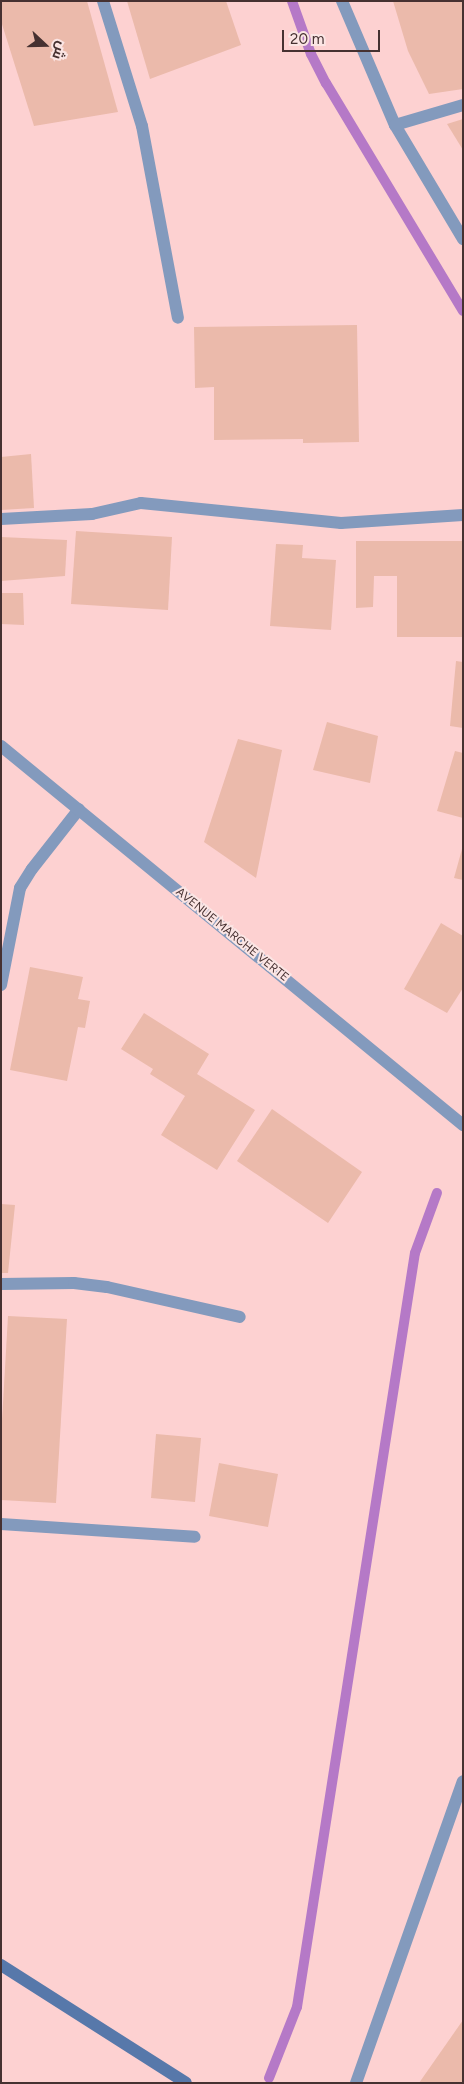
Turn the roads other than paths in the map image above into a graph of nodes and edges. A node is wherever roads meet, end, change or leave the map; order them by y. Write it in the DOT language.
graph roads {
  1 [pos="103,1"];
  2 [pos="342,1"];
  3 [pos="463,106"];
  4 [pos="395,125"];
  5 [pos="463,239"];
  6 [pos="178,318"];
  7 [pos="463,515"];
  8 [pos="1,519"];
  9 [pos="1,746"];
  10 [pos="79,809"];
  11 [pos="1,985"];
  12 [pos="463,1125"];
  13 [pos="1,1284"];
  14 [pos="240,1317"];
  15 [pos="1,1524"];
  16 [pos="195,1537"];
  17 [pos="463,1781"];
  18 [pos="1,1965"];
  19 [pos="186,2083"];
  20 [pos="356,2083"];
  1 -- 6 [label="street"];
  2 -- 4 [label="street"];
  3 -- 4 [label="street"];
  4 -- 5 [label="street"];
  7 -- 8 [label="street"];
  9 -- 10 [label="street, AVENUE MARCHE VERTE"];
  10 -- 11 [label="street"];
  10 -- 12 [label="street, AVENUE MARCHE VERTE"];
  13 -- 14 [label="street"];
  15 -- 16 [label="street"];
  17 -- 20 [label="street"];
  18 -- 19 [label="street"];
}
